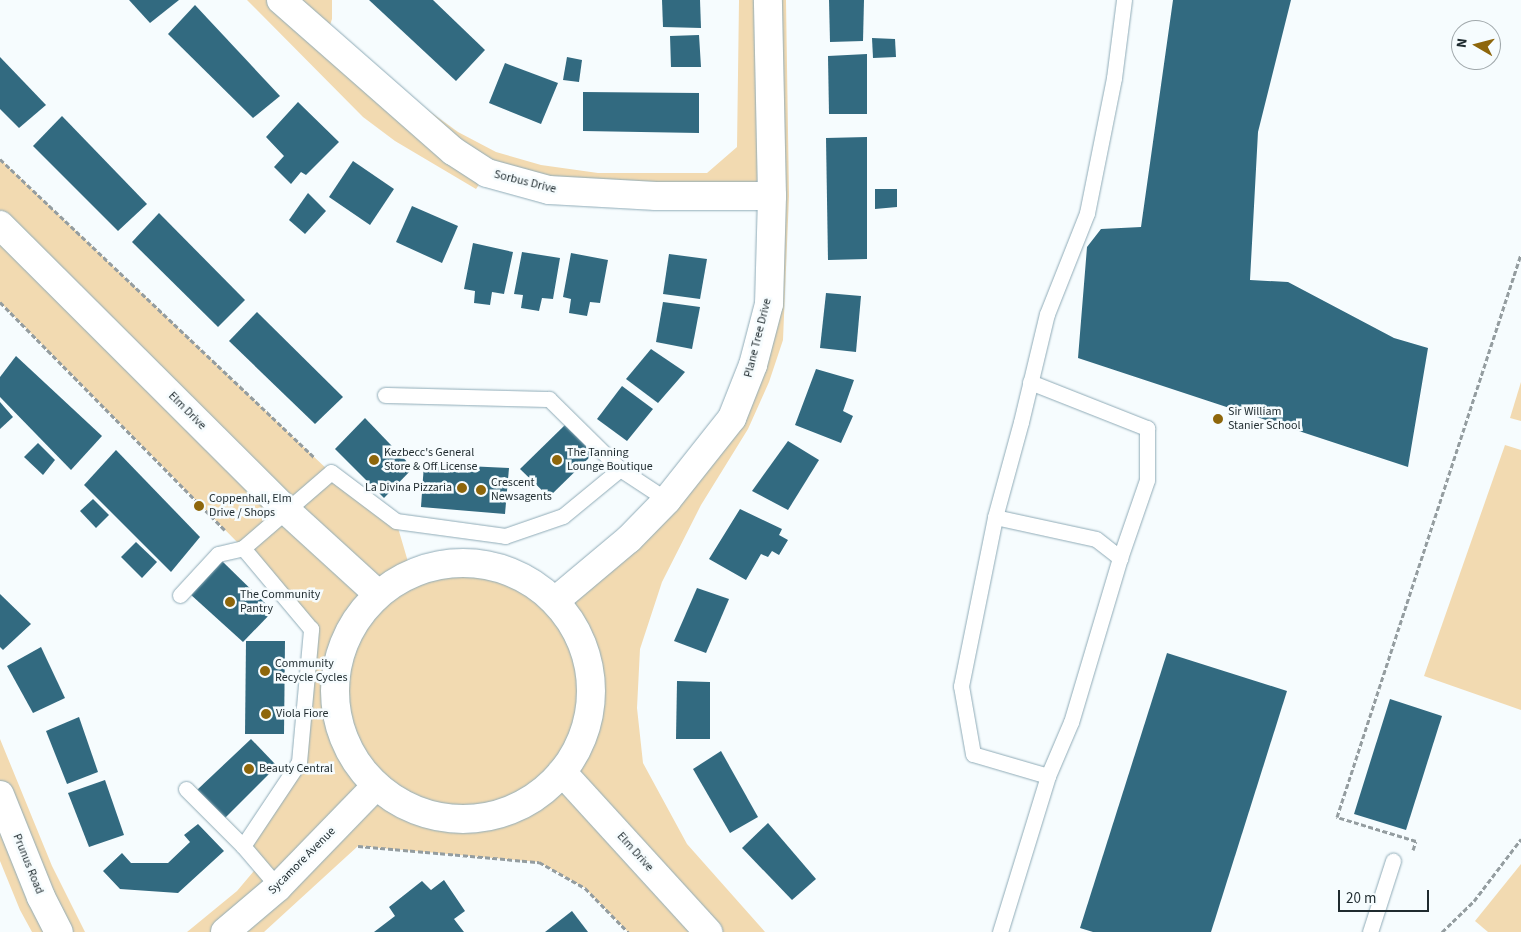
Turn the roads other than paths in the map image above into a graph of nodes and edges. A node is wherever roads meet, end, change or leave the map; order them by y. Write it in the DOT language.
graph roads {
  1 [pos="281,0"];
  2 [pos="768,0"];
  3 [pos="1124,0"];
  4 [pos="772,196"];
  5 [pos="0,225"];
  6 [pos="1030,382"];
  7 [pos="385,396"];
  8 [pos="620,469"];
  9 [pos="667,500"];
  10 [pos="287,511"];
  11 [pos="995,516"];
  12 [pos="243,548"];
  13 [pos="1120,558"];
  14 [pos="378,594"];
  15 [pos="180,595"];
  16 [pos="555,601"];
  17 [pos="562,772"];
  18 [pos="1048,776"];
  19 [pos="375,787"];
  20 [pos="186,789"];
  21 [pos="0,796"];
  22 [pos="243,846"];
  23 [pos="1393,860"];
  24 [pos="278,887"];
  25 [pos="59,932"];
  26 [pos="225,932"];
  27 [pos="708,932"];
  28 [pos="1000,932"];
  29 [pos="1370,932"];
  1 -- 4 [label="street, Sorbus Drive"];
  2 -- 4 [label="street, Plane Tree Drive"];
  3 -- 6 [label="lane"];
  4 -- 9 [label="street, Plane Tree Drive"];
  5 -- 10 [label="street, Elm Drive"];
  6 -- 11 [label="lane"];
  6 -- 13 [label="lane"];
  7 -- 8 [label="lane"];
  8 -- 9 [label="lane"];
  8 -- 10 [label="lane"];
  9 -- 16 [label="street, Plane Tree Drive"];
  10 -- 12 [label="lane"];
  10 -- 14 [label="street, Elm Drive"];
  11 -- 13 [label="lane"];
  11 -- 18 [label="lane"];
  12 -- 15 [label="lane"];
  12 -- 22 [label="lane"];
  13 -- 18 [label="lane"];
  14 -- 16 [label="street"];
  14 -- 19 [label="street"];
  16 -- 17 [label="street"];
  17 -- 19 [label="street"];
  17 -- 27 [label="street, Elm Drive"];
  18 -- 28 [label="lane"];
  19 -- 24 [label="street, Sycamore Avenue"];
  20 -- 22 [label="lane"];
  21 -- 25 [label="street, Prunus Road"];
  22 -- 24 [label="lane"];
  23 -- 29 [label="lane"];
  24 -- 26 [label="street, Sycamore Avenue"];
}
